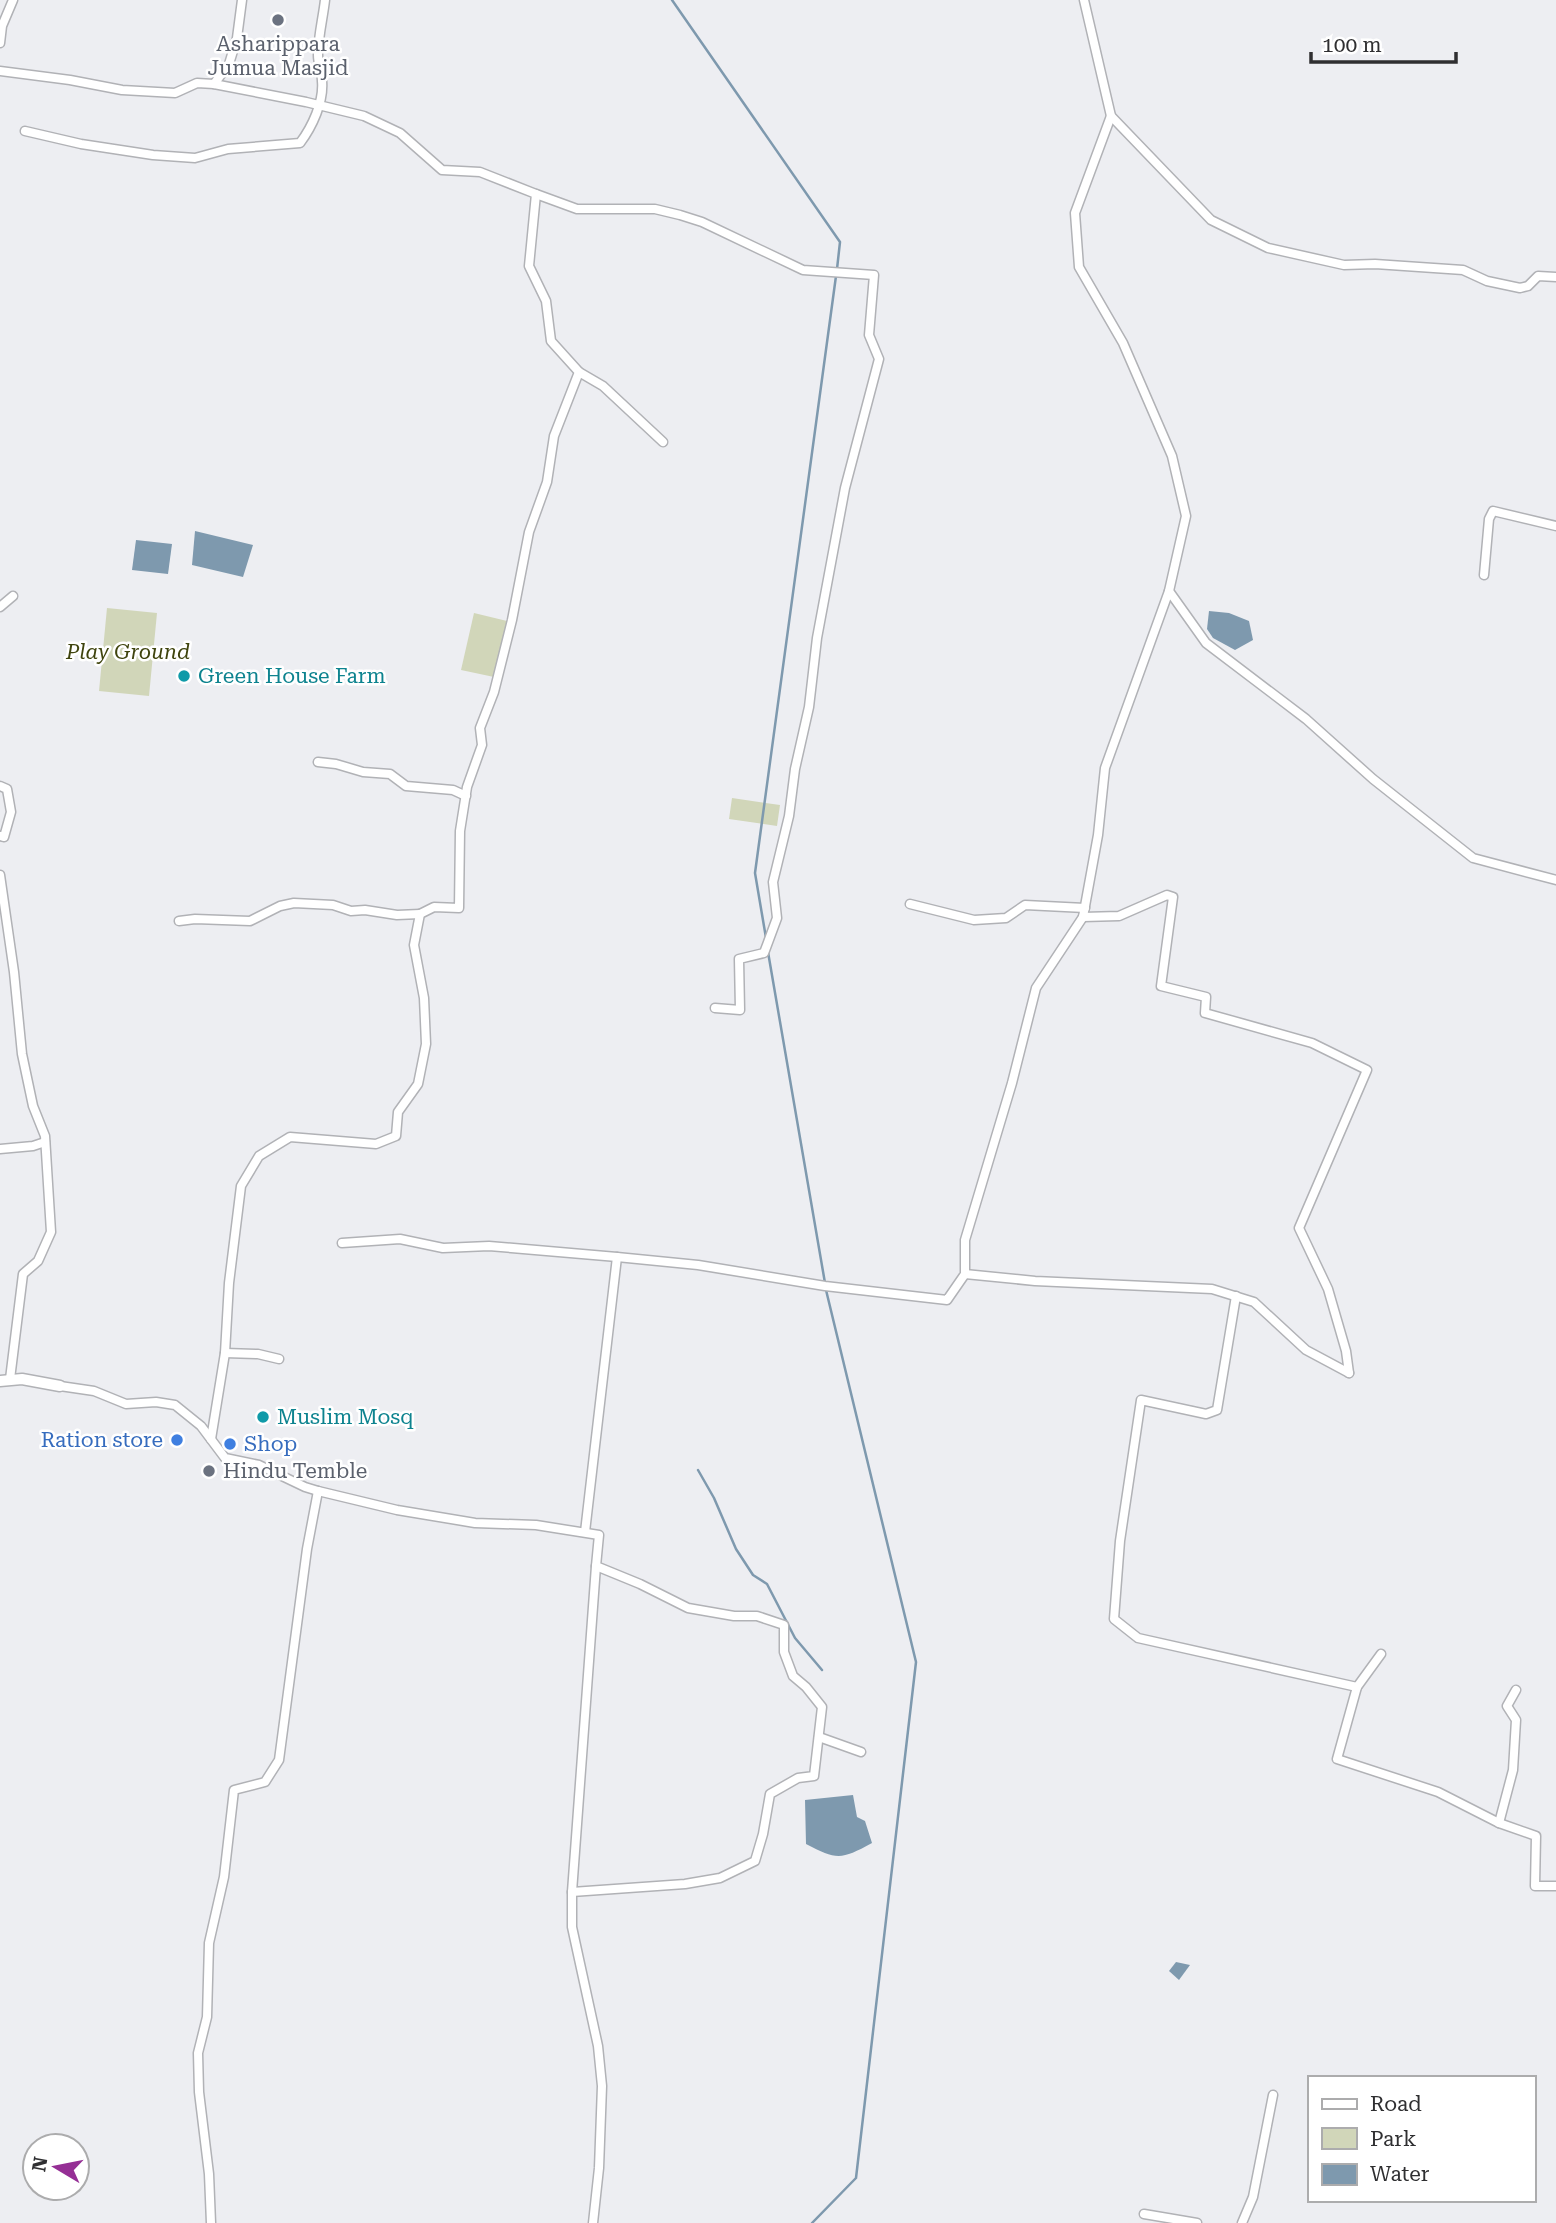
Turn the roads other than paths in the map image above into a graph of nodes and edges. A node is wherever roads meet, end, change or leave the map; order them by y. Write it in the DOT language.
graph roads {
  1 [pos="13,0"];
  2 [pos="242,0"];
  3 [pos="325,0"];
  4 [pos="1084,0"];
  5 [pos="0,43"];
  6 [pos="0,71"];
  7 [pos="214,84"];
  8 [pos="318,105"];
  9 [pos="1111,116"];
  10 [pos="25,131"];
  11 [pos="536,194"];
  12 [pos="1556,277"];
  13 [pos="579,372"];
  14 [pos="663,442"];
  15 [pos="1556,526"];
  16 [pos="1484,575"];
  17 [pos="1169,591"];
  18 [pos="13,596"];
  19 [pos="0,607"];
  20 [pos="318,762"];
  21 [pos="0,786"];
  22 [pos="466,796"];
  23 [pos="0,836"];
  24 [pos="0,875"];
  25 [pos="1556,880"];
  26 [pos="910,904"];
  27 [pos="1084,913"];
  28 [pos="420,914"];
  29 [pos="179,921"];
  30 [pos="715,1007"];
  31 [pos="45,1142"];
  32 [pos="0,1149"];
  33 [pos="342,1243"];
  34 [pos="617,1257"];
  35 [pos="965,1274"];
  36 [pos="1236,1296"];
  37 [pos="226,1353"];
  38 [pos="279,1359"];
  39 [pos="5,1380"];
  40 [pos="60,1386"];
  41 [pos="211,1439"];
  42 [pos="318,1491"];
  43 [pos="585,1532"];
  44 [pos="596,1566"];
  45 [pos="1381,1654"];
  46 [pos="1357,1687"];
  47 [pos="1516,1690"];
  48 [pos="819,1737"];
  49 [pos="861,1752"];
  50 [pos="1499,1823"];
  51 [pos="1556,1886"];
  52 [pos="572,1892"];
  53 [pos="1273,2095"];
  54 [pos="1144,2214"];
  55 [pos="211,2223"];
  56 [pos="593,2223"];
  57 [pos="1197,2223"];
  58 [pos="1242,2223"];
  1 -- 5 [label="street"];
  2 -- 7 [label="street"];
  3 -- 8 [label="street"];
  4 -- 9 [label="street"];
  6 -- 7 [label="street"];
  7 -- 8 [label="street"];
  8 -- 10 [label="street"];
  8 -- 11 [label="street"];
  9 -- 12 [label="street"];
  9 -- 17 [label="street"];
  11 -- 13 [label="street"];
  11 -- 30 [label="street"];
  13 -- 14 [label="street"];
  13 -- 22 [label="street"];
  15 -- 16 [label="street"];
  17 -- 25 [label="street"];
  17 -- 27 [label="street"];
  18 -- 19 [label="street"];
  20 -- 22 [label="street"];
  21 -- 23 [label="street"];
  22 -- 28 [label="street"];
  24 -- 31 [label="street"];
  26 -- 27 [label="street"];
  27 -- 35 [label="street"];
  27 -- 36 [label="street"];
  28 -- 29 [label="street"];
  28 -- 37 [label="street"];
  31 -- 32 [label="street"];
  31 -- 39 [label="street"];
  33 -- 34 [label="street"];
  34 -- 35 [label="street"];
  34 -- 43 [label="street"];
  35 -- 36 [label="street"];
  36 -- 46 [label="street"];
  37 -- 38 [label="street"];
  37 -- 41 [label="street"];
  39 -- 40 [label="street"];
  40 -- 41 [label="street"];
  41 -- 42 [label="street"];
  42 -- 43 [label="street"];
  42 -- 55 [label="street"];
  43 -- 44 [label="street"];
  44 -- 48 [label="street"];
  44 -- 52 [label="street"];
  45 -- 46 [label="street"];
  46 -- 50 [label="street"];
  47 -- 50 [label="street"];
  48 -- 49 [label="street"];
  48 -- 52 [label="street"];
  50 -- 51 [label="street"];
  52 -- 56 [label="street"];
  53 -- 58 [label="street"];
  54 -- 57 [label="street"];
}
